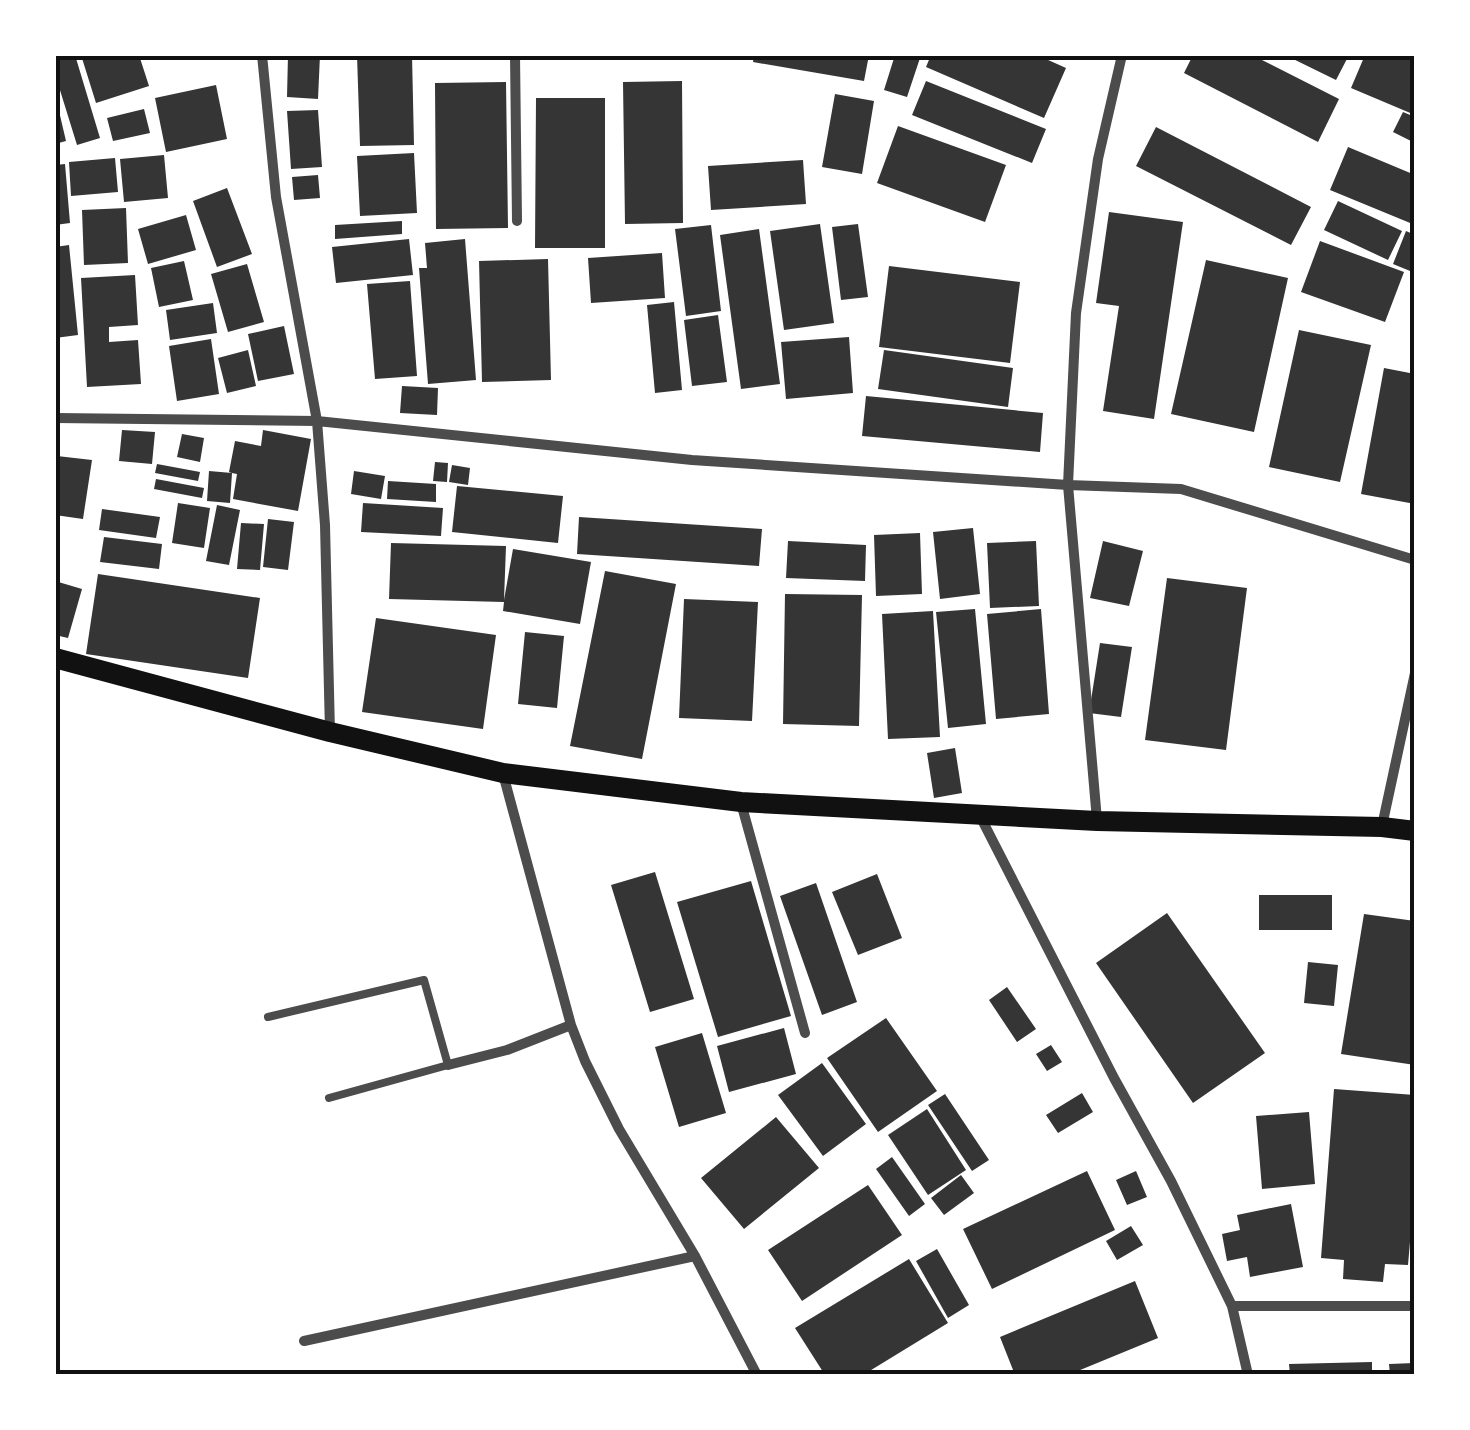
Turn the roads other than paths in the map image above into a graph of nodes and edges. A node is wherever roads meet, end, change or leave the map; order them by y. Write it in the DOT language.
graph roads {
  1 [pos="262,55"];
  2 [pos="516,55"];
  3 [pos="1122,55"];
  4 [pos="517,222"];
  5 [pos="55,418"];
  6 [pos="317,421"];
  7 [pos="1068,485"];
  8 [pos="1415,560"];
  9 [pos="55,658"];
  10 [pos="1415,673"];
  11 [pos="330,732"];
  12 [pos="503,773"];
  13 [pos="741,802"];
  14 [pos="980,816"];
  15 [pos="1097,821"];
  16 [pos="1382,827"];
  17 [pos="1415,830"];
  18 [pos="268,1017"];
  19 [pos="572,1025"];
  20 [pos="806,1033"];
  21 [pos="448,1065"];
  22 [pos="329,1098"];
  23 [pos="695,1256"];
  24 [pos="1232,1306"];
  25 [pos="1415,1306"];
  26 [pos="304,1341"];
  27 [pos="756,1375"];
  28 [pos="1248,1375"];
  1 -- 6 [label="street"];
  2 -- 4 [label="street"];
  3 -- 7 [label="street"];
  5 -- 6 [label="street"];
  6 -- 7 [label="street"];
  6 -- 11 [label="street"];
  7 -- 8 [label="street"];
  7 -- 15 [label="street"];
  9 -- 11 [label="main road"];
  10 -- 16 [label="street"];
  11 -- 12 [label="main road"];
  12 -- 13 [label="main road"];
  12 -- 19 [label="street"];
  13 -- 14 [label="main road"];
  13 -- 20 [label="street"];
  14 -- 15 [label="main road"];
  14 -- 24 [label="street"];
  15 -- 16 [label="main road"];
  16 -- 17 [label="main road"];
  18 -- 21 [label="lane"];
  19 -- 21 [label="street"];
  19 -- 23 [label="street"];
  21 -- 22 [label="lane"];
  23 -- 26 [label="street"];
  23 -- 27 [label="street"];
  24 -- 25 [label="street"];
  24 -- 28 [label="street"];
}
